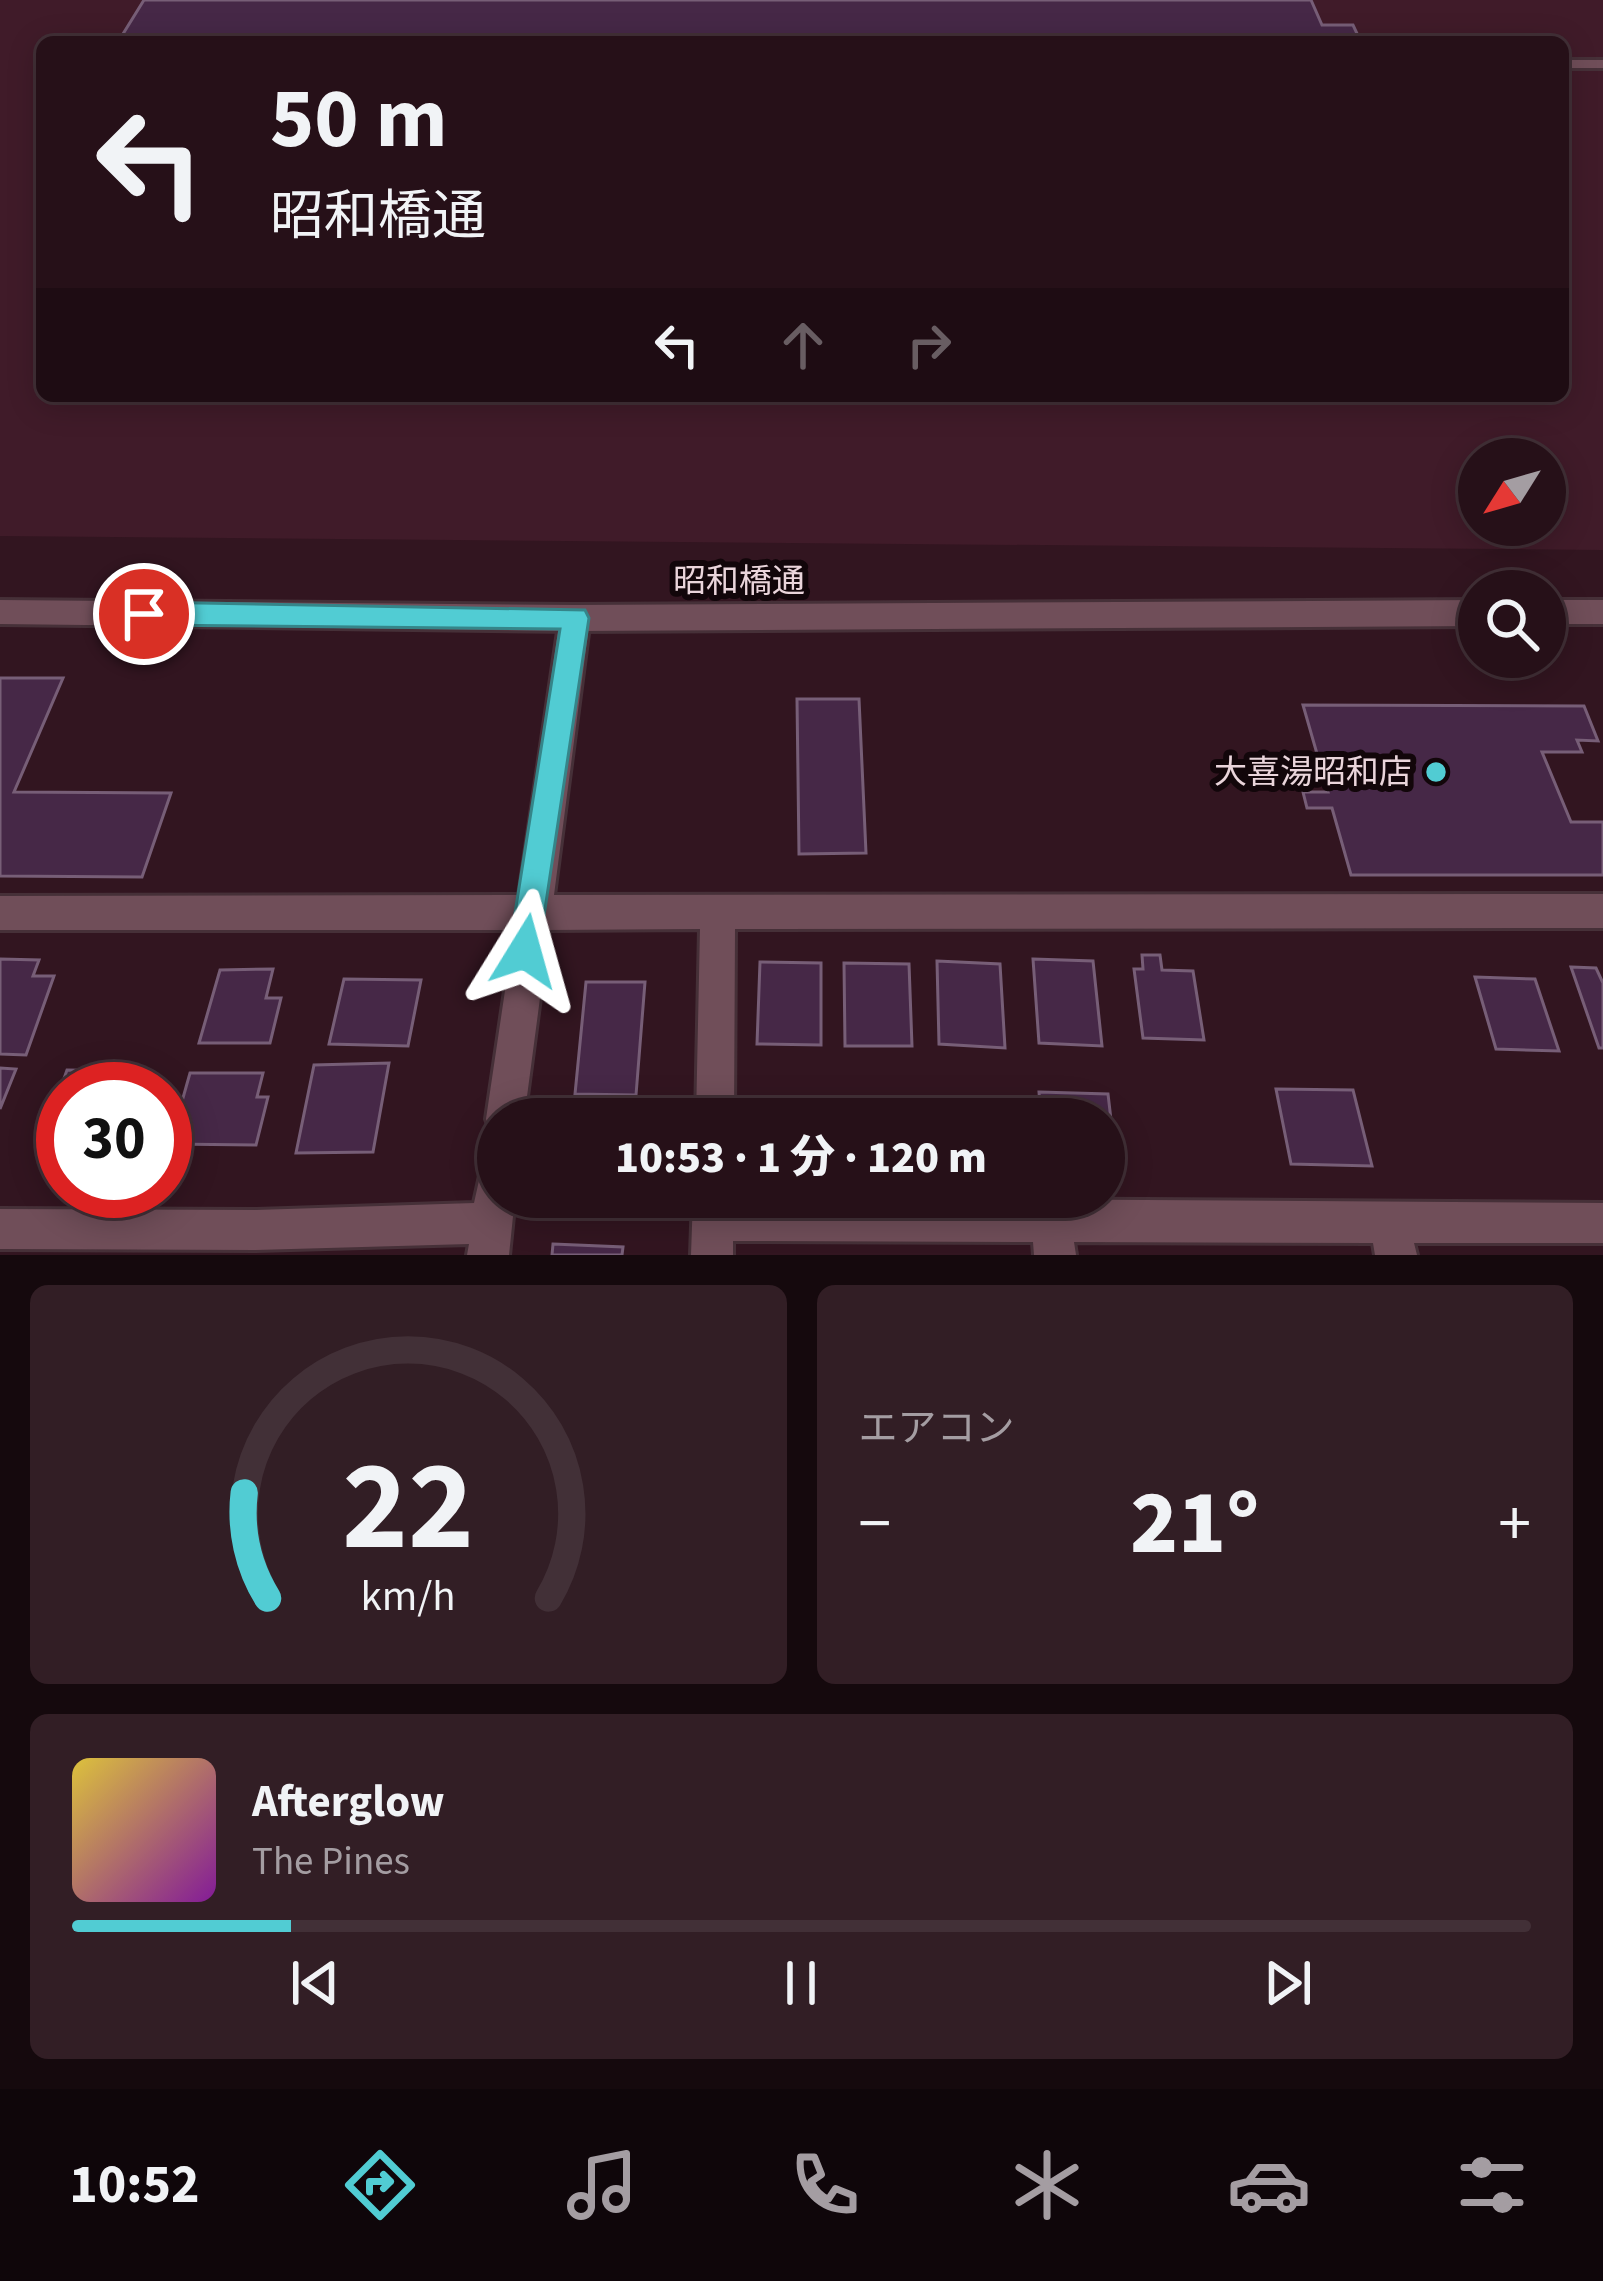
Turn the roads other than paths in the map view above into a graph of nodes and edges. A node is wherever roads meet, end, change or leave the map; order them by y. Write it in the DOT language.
graph roads {
  1 [pos="1569,64"];
  2 [pos="1603,64"];
  3 [pos="0,612"];
  4 [pos="1566,612"];
  5 [pos="1603,612"];
  6 [pos="1458,613"];
  7 [pos="575,618"];
  8 [pos="530,909"];
  9 [pos="718,910"];
  10 [pos="1603,911"];
  11 [pos="0,914"];
  12 [pos="508,1098"];
  13 [pos="715,1098"];
  14 [pos="1603,1223"];
  15 [pos="713,1224"];
  16 [pos="0,1229"];
  17 [pos="1053,1238"];
  18 [pos="1392,1238"];
  19 [pos="490,1239"];
  20 [pos="254,1243"];
  1 -- 2 [label="lane"];
  3 -- 7 [label="street, 昭和橋通"];
  4 -- 5 [label="street"];
  6 -- 7 [label="street, 昭和橋通"];
  7 -- 8 [label="street"];
  8 -- 9 [label="street"];
  8 -- 11 [label="street"];
  8 -- 12 [label="street"];
  9 -- 10 [label="street"];
  9 -- 13 [label="street"];
  14 -- 18 [label="street"];
  15 -- 17 [label="street"];
  16 -- 20 [label="street"];
  17 -- 18 [label="street"];
  19 -- 20 [label="street"];
}
